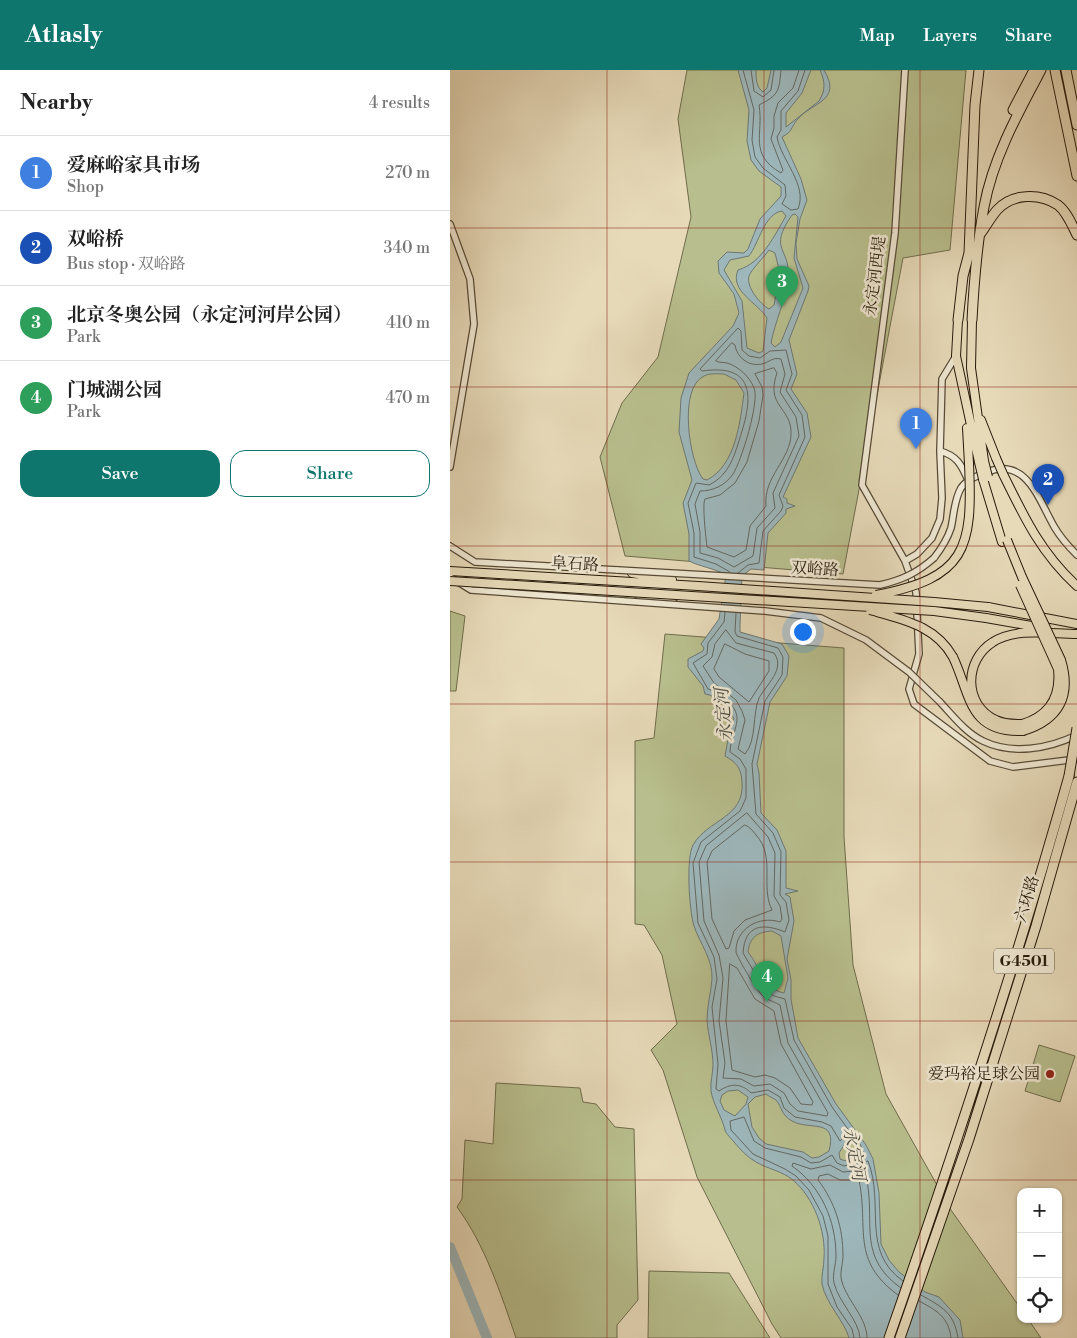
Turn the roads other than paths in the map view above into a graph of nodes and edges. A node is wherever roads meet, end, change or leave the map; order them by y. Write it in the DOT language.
graph roads {
  1 [pos="905,70"];
  2 [pos="979,70"];
  3 [pos="1034,70"];
  4 [pos="1041,70"];
  5 [pos="1055,70"];
  6 [pos="1066,70"];
  7 [pos="1077,125"];
  8 [pos="1077,176"];
  9 [pos="450,224"];
  10 [pos="1077,234"];
  11 [pos="980,236"];
  12 [pos="969,253"];
  13 [pos="958,320"];
  14 [pos="972,320"];
  15 [pos="956,356"];
  16 [pos="966,403"];
  17 [pos="975,404"];
  18 [pos="940,451"];
  19 [pos="981,462"];
  20 [pos="450,467"];
  21 [pos="968,480"];
  22 [pos="450,546"];
  23 [pos="1077,555"];
  24 [pos="905,561"];
  25 [pos="618,570"];
  26 [pos="450,571"];
  27 [pos="450,577"];
  28 [pos="450,581"];
  29 [pos="698,586"];
  30 [pos="1077,586"];
  31 [pos="682,596"];
  32 [pos="863,597"];
  33 [pos="624,601"];
  34 [pos="856,606"];
  35 [pos="1077,624"];
  36 [pos="1077,634"];
  37 [pos="1023,728"];
  38 [pos="1077,728"];
  39 [pos="1077,735"];
  40 [pos="1077,759"];
  41 [pos="1077,782"];
  42 [pos="890,1338"];
  43 [pos="900,1338"];
  1 -- 24 [label="street, 永定河西堤"];
  2 -- 12 [label="highway"];
  3 -- 12 [label="highway"];
  4 -- 11 [label="highway"];
  5 -- 8 [label="highway"];
  6 -- 7 [label="highway"];
  9 -- 20 [label="street"];
  10 -- 11 [label="highway"];
  11 -- 14 [label="highway"];
  12 -- 13 [label="highway"];
  13 -- 15 [label="highway"];
  14 -- 17 [label="highway"];
  15 -- 16 [label="highway"];
  15 -- 18 [label="street"];
  16 -- 19 [label="highway"];
  16 -- 32 [label="highway, bridge"];
  17 -- 19 [label="highway"];
  17 -- 30 [label="highway, bridge"];
  18 -- 21 [label="street"];
  18 -- 24 [label="street"];
  19 -- 37 [label="highway, bridge"];
  21 -- 23 [label="street"];
  21 -- 25 [label="street, 双峪路, bridge"];
  22 -- 25 [label="street, 双峪路"];
  24 -- 40 [label="street"];
  25 -- 29 [label="highway, bridge"];
  26 -- 29 [label="highway, 阜石路"];
  27 -- 33 [label="street"];
  28 -- 31 [label="highway, 阜石路, bridge"];
  29 -- 32 [label="highway, 双峪路, bridge"];
  31 -- 33 [label="highway, bridge"];
  31 -- 34 [label="highway, bridge"];
  32 -- 35 [label="highway, 双峪路, bridge"];
  33 -- 39 [label="street, bridge"];
  34 -- 36 [label="highway, bridge"];
  34 -- 37 [label="highway, bridge"];
  36 -- 37 [label="highway"];
  38 -- 42 [label="highway, G4501, bridge"];
  41 -- 43 [label="highway, 六环路 / G4501"];
}
